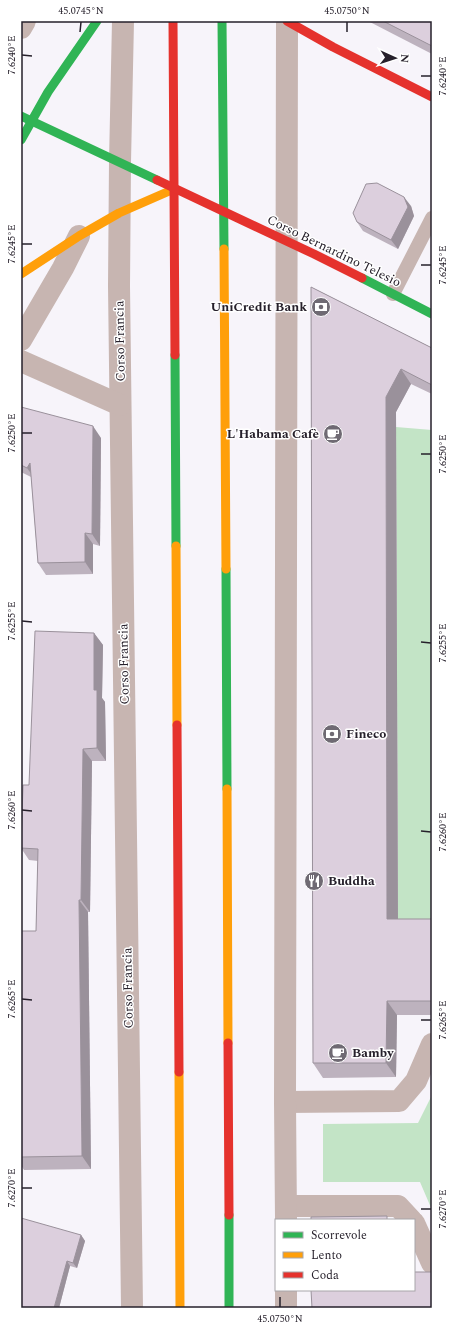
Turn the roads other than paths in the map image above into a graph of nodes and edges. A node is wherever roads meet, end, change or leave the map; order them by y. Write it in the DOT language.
graph roads {
  1 [pos="25,21"];
  2 [pos="97,21"];
  3 [pos="123,21"];
  4 [pos="173,21"];
  5 [pos="222,21"];
  6 [pos="287,21"];
  7 [pos="21,28"];
  8 [pos="432,97"];
  9 [pos="21,116"];
  10 [pos="32,121"];
  11 [pos="21,140"];
  12 [pos="120,162"];
  13 [pos="174,189"];
  14 [pos="224,212"];
  15 [pos="119,213"];
  16 [pos="432,218"];
  17 [pos="79,236"];
  18 [pos="287,242"];
  19 [pos="21,274"];
  20 [pos="393,294"];
  21 [pos="432,314"];
  22 [pos="21,340"];
  23 [pos="21,361"];
  24 [pos="120,405"];
  25 [pos="432,1044"];
  26 [pos="285,1102"];
  27 [pos="286,1213"];
  28 [pos="410,1219"];
  29 [pos="415,1225"];
  30 [pos="432,1263"];
  31 [pos="286,1291"];
  32 [pos="132,1308"];
  33 [pos="180,1308"];
  34 [pos="229,1308"];
  35 [pos="286,1308"];
  1 -- 7 [label="street"];
  2 -- 10 [label="main road"];
  3 -- 12 [label="street, Corso Francia"];
  4 -- 13 [label="main road"];
  5 -- 14 [label="main road"];
  6 -- 8 [label="main road"];
  6 -- 18 [label="street"];
  9 -- 10 [label="main road, Corso Bernardino Telesio"];
  10 -- 11 [label="main road"];
  10 -- 12 [label="main road, Corso Bernardino Telesio"];
  12 -- 13 [label="main road, Corso Bernardino Telesio"];
  12 -- 15 [label="street, Corso Francia"];
  13 -- 14 [label="main road, Corso Bernardino Telesio"];
  13 -- 15 [label="main road"];
  13 -- 33 [label="main road"];
  14 -- 18 [label="main road, Corso Bernardino Telesio"];
  14 -- 34 [label="main road"];
  15 -- 17 [label="main road"];
  15 -- 24 [label="street, Corso Francia"];
  16 -- 20 [label="lane"];
  17 -- 19 [label="main road"];
  17 -- 22 [label="street"];
  18 -- 20 [label="main road, Corso Bernardino Telesio"];
  18 -- 26 [label="street"];
  20 -- 21 [label="main road, Corso Bernardino Telesio"];
  23 -- 24 [label="street"];
  24 -- 32 [label="street, Corso Francia"];
  25 -- 26 [label="street"];
  26 -- 27 [label="street"];
  27 -- 28 [label="street"];
  29 -- 30 [label="street"];
  31 -- 35 [label="street"];
}
